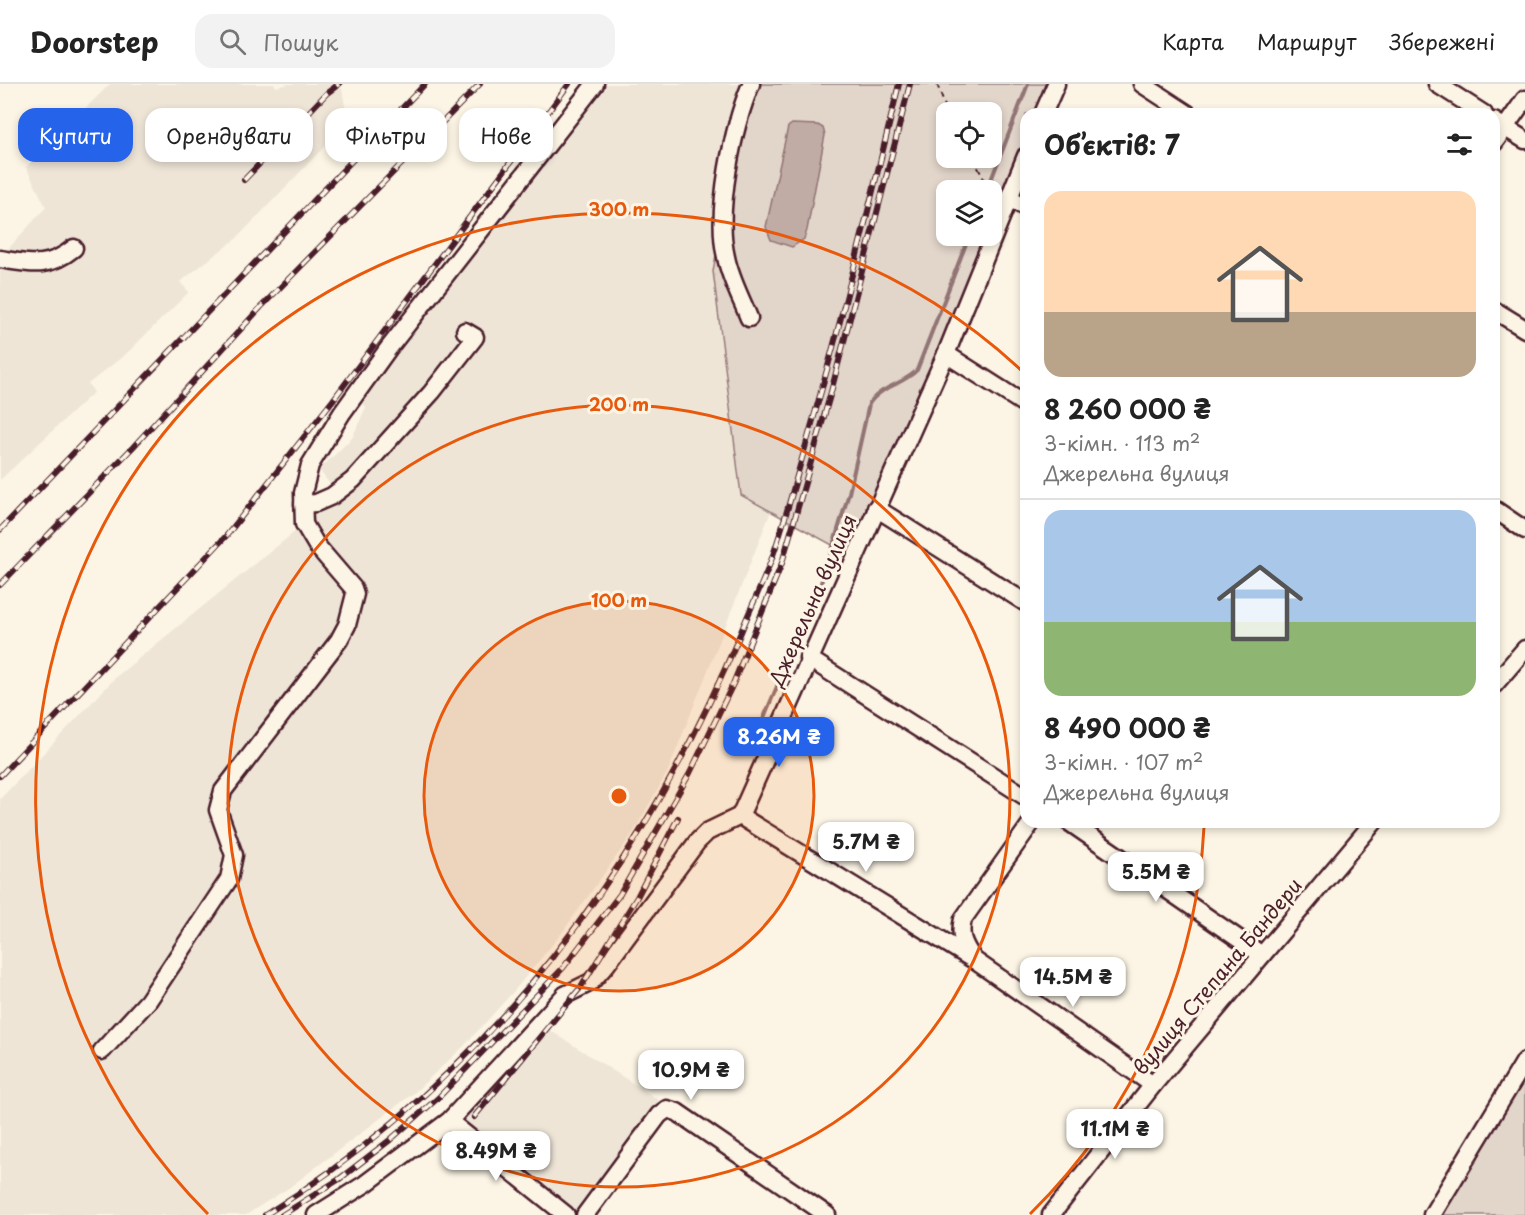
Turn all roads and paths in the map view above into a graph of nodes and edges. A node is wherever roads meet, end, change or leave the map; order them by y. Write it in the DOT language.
graph roads {
  1 [pos="595,84"];
  2 [pos="751,84"];
  3 [pos="937,84"];
  4 [pos="1056,84"];
  5 [pos="1142,84"];
  6 [pos="1437,84"];
  7 [pos="1525,99"];
  8 [pos="943,102"];
  9 [pos="1046,108"];
  10 [pos="1179,108"];
  11 [pos="1475,108"];
  12 [pos="1500,123"];
  13 [pos="1500,125"];
  14 [pos="1525,140"];
  15 [pos="978,168"];
  16 [pos="1020,170"];
  17 [pos="1009,197"];
  18 [pos="1020,204"];
  19 [pos="74,248"];
  20 [pos="0,259"];
  21 [pos="1500,314"];
  22 [pos="749,318"];
  23 [pos="1525,329"];
  24 [pos="465,331"];
  25 [pos="946,354"];
  26 [pos="1020,401"];
  27 [pos="303,504"];
  28 [pos="876,508"];
  29 [pos="1500,513"];
  30 [pos="1525,530"];
  31 [pos="1020,599"];
  32 [pos="1525,649"];
  33 [pos="808,658"];
  34 [pos="1500,678"];
  35 [pos="1020,793"];
  36 [pos="740,816"];
  37 [pos="1028,828"];
  38 [pos="1078,828"];
  39 [pos="1368,828"];
  40 [pos="1262,955"];
  41 [pos="974,960"];
  42 [pos="102,1051"];
  43 [pos="1525,1061"];
  44 [pos="1153,1085"];
  45 [pos="448,1121"];
  46 [pos="316,1215"];
  47 [pos="566,1215"];
  48 [pos="585,1215"];
  49 [pos="827,1215"];
  50 [pos="1051,1215"];
  51 [pos="1432,1215"];
  1 -- 27 [label="street"];
  2 -- 22 [label="street"];
  3 -- 8 [label="path"];
  4 -- 9 [label="street"];
  5 -- 10 [label="street"];
  6 -- 11 [label="street"];
  7 -- 12 [label="street"];
  13 -- 14 [label="street"];
  15 -- 17 [label="path"];
  16 -- 17 [label="street, Джерельна вулиця"];
  17 -- 18 [label="street"];
  17 -- 25 [label="street, Джерельна вулиця"];
  19 -- 20 [label="street"];
  21 -- 23 [label="street"];
  24 -- 27 [label="street"];
  25 -- 26 [label="street"];
  25 -- 28 [label="street, Джерельна вулиця"];
  27 -- 42 [label="street"];
  28 -- 31 [label="street"];
  28 -- 33 [label="street, Джерельна вулиця"];
  29 -- 30 [label="street"];
  32 -- 34 [label="street"];
  33 -- 35 [label="street"];
  33 -- 36 [label="street, Джерельна вулиця"];
  36 -- 41 [label="street"];
  36 -- 45 [label="street"];
  37 -- 41 [label="street"];
  38 -- 40 [label="street"];
  39 -- 40 [label="street, вулиця Степана Бандери"];
  40 -- 44 [label="street, вулиця Степана Бандери"];
  41 -- 44 [label="street"];
  43 -- 51 [label="street"];
  44 -- 50 [label="street, вулиця Степана Бандери"];
  45 -- 46 [label="street"];
  45 -- 47 [label="street"];
  48 -- 49 [label="street"];
}
